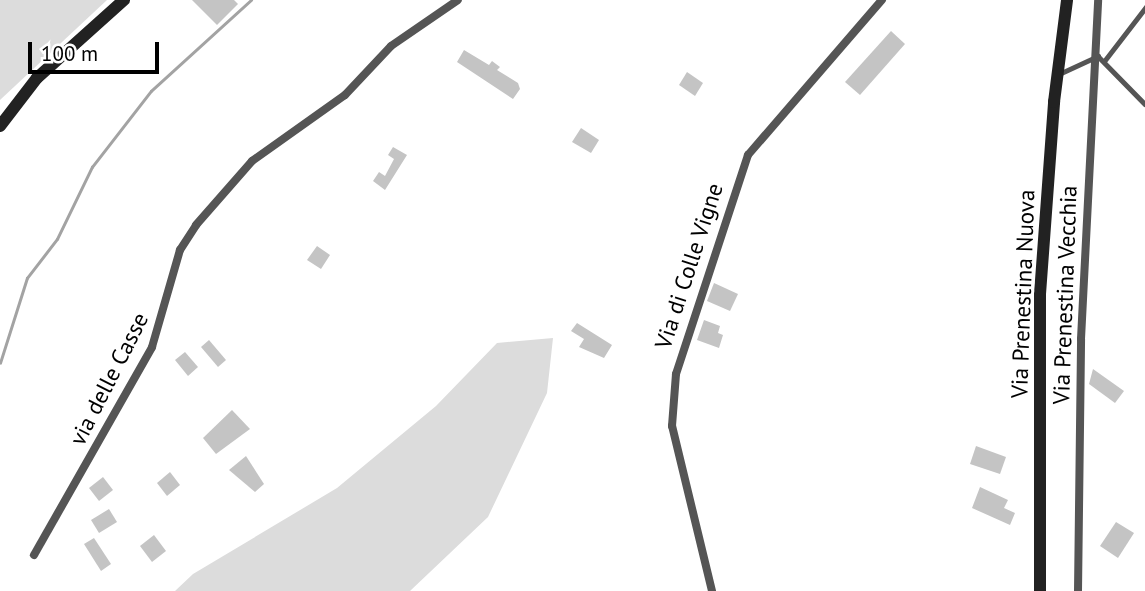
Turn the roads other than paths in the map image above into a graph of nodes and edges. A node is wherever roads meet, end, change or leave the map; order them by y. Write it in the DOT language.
graph roads {
  1 [pos="124,0"];
  2 [pos="457,0"];
  3 [pos="882,0"];
  4 [pos="1067,0"];
  5 [pos="1098,0"];
  6 [pos="1145,8"];
  7 [pos="1094,56"];
  8 [pos="1105,61"];
  9 [pos="1056,76"];
  10 [pos="1145,104"];
  11 [pos="0,126"];
  12 [pos="34,555"];
  13 [pos="712,591"];
  14 [pos="1040,591"];
  15 [pos="1079,591"];
  1 -- 11 [label="main road"];
  2 -- 12 [label="street, via delle Casse"];
  3 -- 13 [label="street, Via di Colle Vigne"];
  4 -- 9 [label="main road, Via Prenestina Nuova"];
  5 -- 7 [label="street, Via Prenestina Vecchia"];
  6 -- 8 [label="lane"];
  7 -- 8 [label="lane"];
  7 -- 9 [label="lane"];
  7 -- 15 [label="street, Via Prenestina Vecchia"];
  8 -- 10 [label="lane"];
  9 -- 14 [label="main road, Via Prenestina Nuova"];
}
